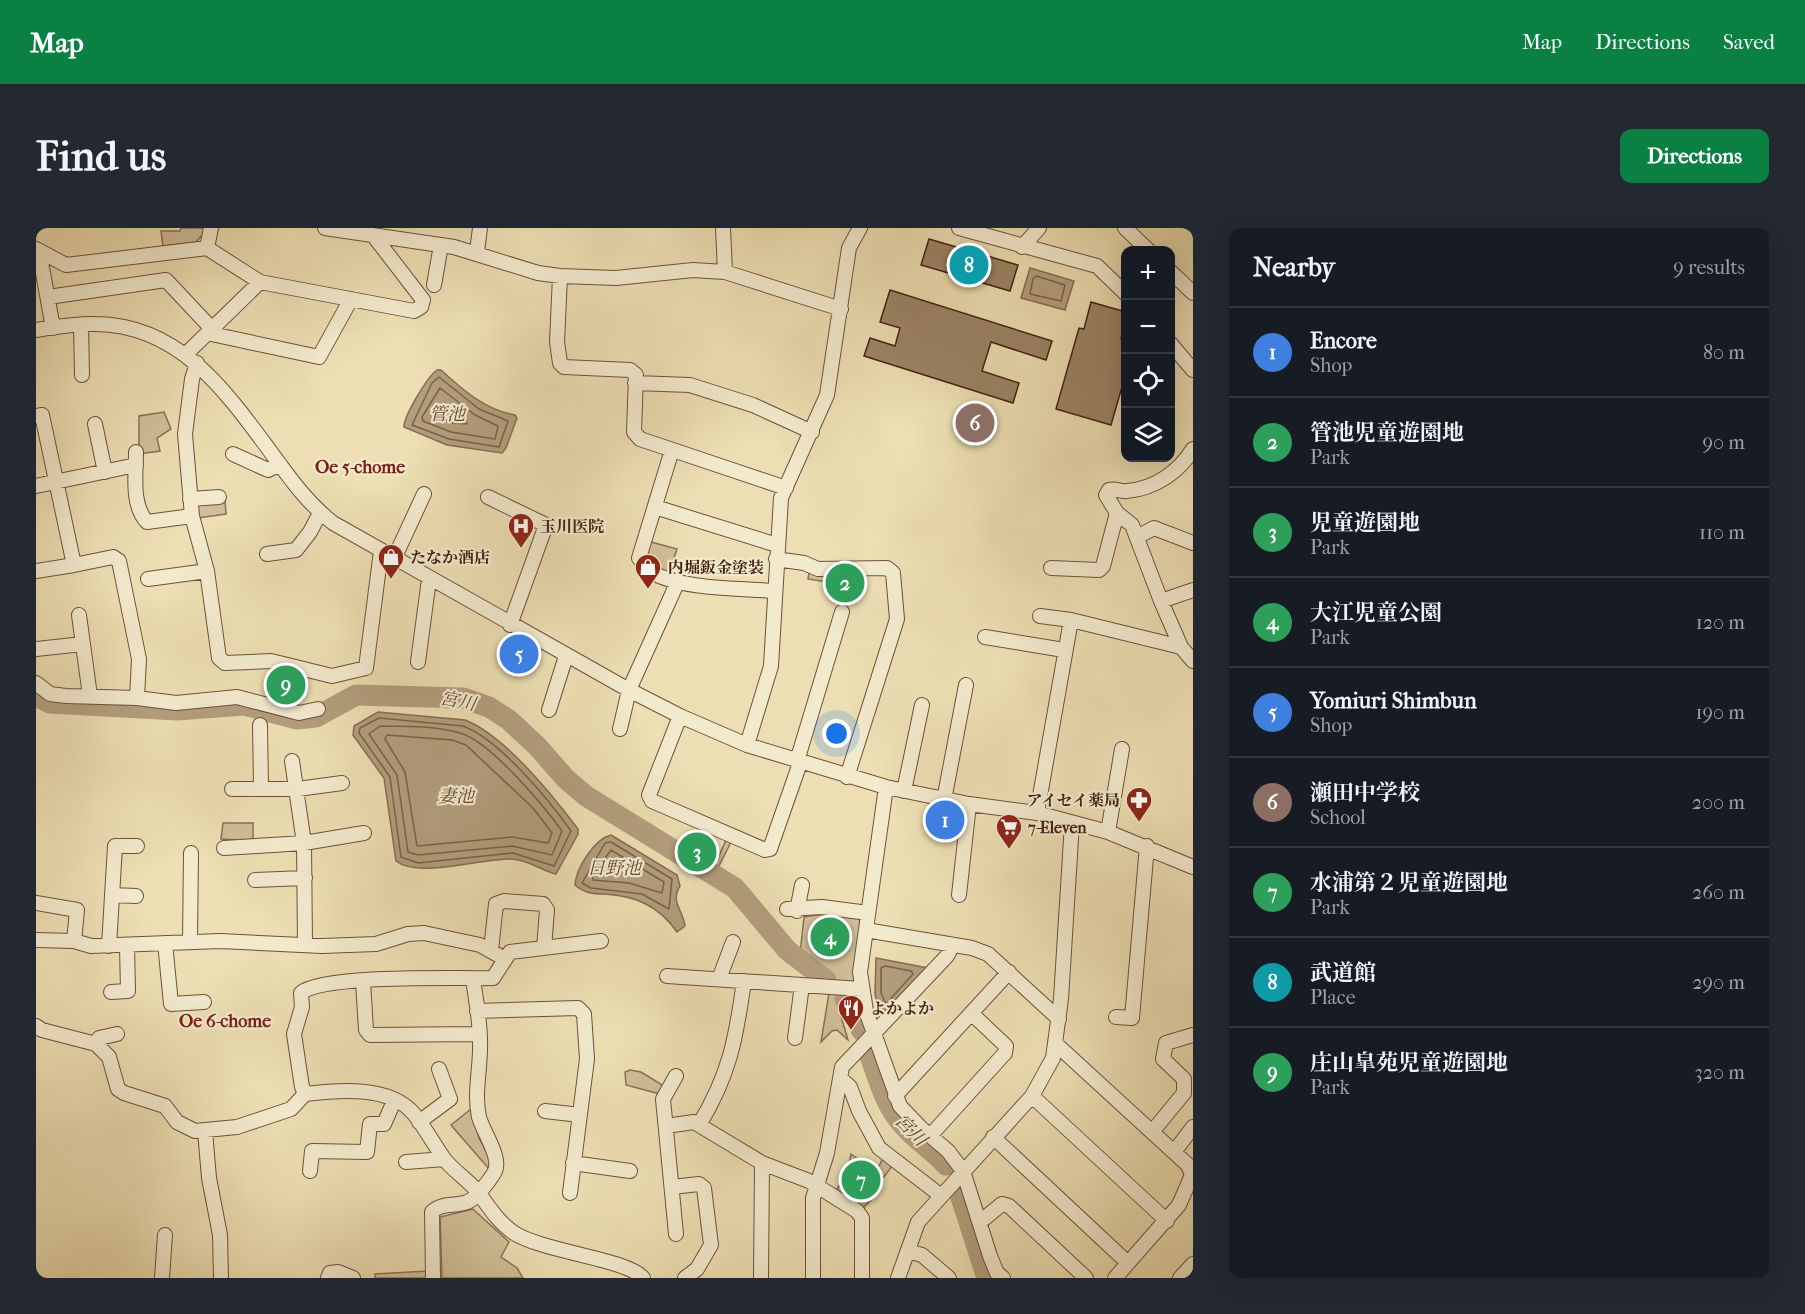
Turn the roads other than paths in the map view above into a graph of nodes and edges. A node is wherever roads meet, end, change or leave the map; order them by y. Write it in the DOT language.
graph roads {
  1 [pos="211,228"];
  2 [pos="325,228"];
  3 [pos="480,228"];
  4 [pos="723,228"];
  5 [pos="960,228"];
  6 [pos="1039,228"];
  7 [pos="1125,228"];
  8 [pos="857,229"];
  9 [pos="373,235"];
  10 [pos="441,245"];
  11 [pos="1144,246"];
  12 [pos="1022,247"];
  13 [pos="207,248"];
  14 [pos="37,250"];
  15 [pos="477,252"];
  16 [pos="724,272"];
  17 [pos="560,276"];
  18 [pos="1175,276"];
  19 [pos="260,282"];
  20 [pos="434,285"];
  21 [pos="1121,290"];
  22 [pos="1193,293"];
  23 [pos="48,297"];
  24 [pos="351,299"];
  25 [pos="842,309"];
  26 [pos="81,325"];
  27 [pos="54,328"];
  28 [pos="36,330"];
  29 [pos="210,331"];
  30 [pos="1175,349"];
  31 [pos="192,358"];
  32 [pos="1193,370"];
  33 [pos="82,375"];
  34 [pos="635,383"];
  35 [pos="36,416"];
  36 [pos="95,424"];
  37 [pos="812,432"];
  38 [pos="1193,449"];
  39 [pos="672,450"];
  40 [pos="233,453"];
  41 [pos="280,464"];
  42 [pos="105,471"];
  43 [pos="57,482"];
  44 [pos="36,486"];
  45 [pos="786,488"];
  46 [pos="424,494"];
  47 [pos="219,497"];
  48 [pos="488,497"];
  49 [pos="190,499"];
  50 [pos="655,507"];
  51 [pos="320,513"];
  52 [pos="1117,513"];
  53 [pos="192,516"];
  54 [pos="1137,537"];
  55 [pos="1193,543"];
  56 [pos="777,544"];
  57 [pos="381,551"];
  58 [pos="267,554"];
  59 [pos="776,559"];
  60 [pos="393,560"];
  61 [pos="74,565"];
  62 [pos="1052,568"];
  63 [pos="36,571"];
  64 [pos="207,571"];
  65 [pos="148,579"];
  66 [pos="429,579"];
  67 [pos="678,581"];
  68 [pos="775,591"];
  69 [pos="1193,591"];
  70 [pos="1161,601"];
  71 [pos="842,612"];
  72 [pos="79,615"];
  73 [pos="1040,616"];
  74 [pos="1071,620"];
  75 [pos="510,625"];
  76 [pos="985,638"];
  77 [pos="83,644"];
  78 [pos="1181,646"];
  79 [pos="36,650"];
  80 [pos="1064,650"];
  81 [pos="566,656"];
  82 [pos="1193,661"];
  83 [pos="418,662"];
  84 [pos="36,683"];
  85 [pos="966,685"];
  86 [pos="629,690"];
  87 [pos="90,696"];
  88 [pos="137,698"];
  89 [pos="922,705"];
  90 [pos="318,709"];
  91 [pos="549,710"];
  92 [pos="680,716"];
  93 [pos="260,725"];
  94 [pos="620,729"];
  95 [pos="747,745"];
  96 [pos="1122,749"];
  97 [pos="292,761"];
  98 [pos="798,762"];
  99 [pos="848,777"];
  100 [pos="342,783"];
  101 [pos="886,787"];
  102 [pos="261,788"];
  103 [pos="232,789"];
  104 [pos="298,789"];
  105 [pos="904,791"];
  106 [pos="944,800"];
  107 [pos="969,804"];
  108 [pos="1037,813"];
  109 [pos="1072,823"];
  110 [pos="364,832"];
  111 [pos="1108,832"];
  112 [pos="304,843"];
  113 [pos="137,846"];
  114 [pos="1147,846"];
  115 [pos="224,848"];
  116 [pos="191,853"];
  117 [pos="1191,863"];
  118 [pos="305,878"];
  119 [pos="255,880"];
  120 [pos="802,885"];
  121 [pos="112,895"];
  122 [pos="959,895"];
  123 [pos="136,896"];
  124 [pos="36,903"];
  125 [pos="868,913"];
  126 [pos="866,930"];
  127 [pos="36,940"];
  128 [pos="74,941"];
  129 [pos="190,941"];
  130 [pos="601,941"];
  131 [pos="733,942"];
  132 [pos="165,943"];
  133 [pos="305,944"];
  134 [pos="953,945"];
  135 [pos="109,946"];
  136 [pos="127,946"];
  137 [pos="544,948"];
  138 [pos="491,950"];
  139 [pos="505,959"];
  140 [pos="1009,972"];
  141 [pos="667,976"];
  142 [pos="473,979"];
  143 [pos="719,979"];
  144 [pos="363,981"];
  145 [pos="744,981"];
  146 [pos="802,985"];
  147 [pos="861,989"];
  148 [pos="111,992"];
  149 [pos="204,1002"];
  150 [pos="477,1011"];
  151 [pos="971,1013"];
  152 [pos="1116,1017"];
  153 [pos="1059,1019"];
  154 [pos="36,1026"];
  155 [pos="117,1034"];
  156 [pos="479,1034"];
  157 [pos="1193,1035"];
  158 [pos="874,1036"];
  159 [pos="795,1038"];
  160 [pos="96,1044"];
  161 [pos="1057,1045"];
  162 [pos="439,1069"];
  163 [pos="676,1076"];
  164 [pos="840,1078"];
  165 [pos="305,1094"];
  166 [pos="895,1096"];
  167 [pos="1032,1096"];
  168 [pos="394,1101"];
  169 [pos="545,1111"];
  170 [pos="580,1115"];
  171 [pos="419,1122"];
  172 [pos="699,1125"];
  173 [pos="666,1126"];
  174 [pos="1193,1127"];
  175 [pos="205,1131"];
  176 [pos="1152,1132"];
  177 [pos="930,1136"];
  178 [pos="993,1137"];
  179 [pos="1174,1152"];
  180 [pos="444,1158"];
  181 [pos="406,1162"];
  182 [pos="573,1163"];
  183 [pos="762,1163"];
  184 [pos="630,1171"];
  185 [pos="963,1171"];
  186 [pos="310,1172"];
  187 [pos="817,1186"];
  188 [pos="672,1187"];
  189 [pos="570,1193"];
  190 [pos="479,1194"];
  191 [pos="940,1195"];
  192 [pos="980,1221"];
  193 [pos="1167,1221"];
  194 [pos="676,1234"];
  195 [pos="165,1235"];
  196 [pos="908,1251"];
  197 [pos="1128,1263"];
  198 [pos="1193,1264"];
  199 [pos="162,1278"];
  200 [pos="221,1278"];
  201 [pos="328,1278"];
  202 [pos="353,1278"];
  203 [pos="433,1278"];
  204 [pos="643,1278"];
  205 [pos="685,1278"];
  206 [pos="761,1278"];
  207 [pos="813,1278"];
  208 [pos="862,1278"];
  209 [pos="898,1278"];
  210 [pos="949,1278"];
  211 [pos="1003,1278"];
  212 [pos="1086,1278"];
  213 [pos="1115,1278"];
  214 [pos="1180,1278"];
  1 -- 13 [label="street"];
  2 -- 9 [label="street"];
  3 -- 15 [label="street"];
  4 -- 16 [label="street"];
  5 -- 12 [label="street"];
  6 -- 12 [label="street"];
  7 -- 11 [label="street"];
  8 -- 25 [label="street"];
  9 -- 10 [label="street"];
  9 -- 24 [label="street"];
  10 -- 15 [label="street"];
  10 -- 20 [label="street"];
  12 -- 21 [label="street"];
  13 -- 14 [label="street"];
  13 -- 19 [label="street"];
  14 -- 23 [label="street"];
  15 -- 17 [label="street"];
  16 -- 17 [label="street"];
  16 -- 25 [label="street"];
  17 -- 34 [label="street"];
  18 -- 22 [label="street"];
  19 -- 24 [label="street"];
  19 -- 29 [label="street"];
  23 -- 27 [label="street"];
  23 -- 29 [label="street"];
  24 -- 29 [label="street"];
  25 -- 37 [label="street"];
  26 -- 27 [label="street"];
  26 -- 31 [label="street"];
  26 -- 33 [label="street"];
  27 -- 28 [label="street"];
  29 -- 31 [label="street"];
  30 -- 32 [label="street"];
  31 -- 41 [label="street"];
  31 -- 49 [label="street"];
  34 -- 37 [label="street"];
  34 -- 39 [label="street"];
  35 -- 43 [label="street"];
  36 -- 42 [label="street"];
  37 -- 45 [label="street"];
  38 -- 52 [label="street"];
  39 -- 45 [label="street"];
  39 -- 50 [label="street"];
  40 -- 41 [label="street"];
  41 -- 51 [label="street"];
  42 -- 43 [label="street"];
  42 -- 53 [label="street"];
  43 -- 44 [label="street"];
  43 -- 61 [label="street"];
  45 -- 56 [label="street"];
  46 -- 60 [label="street"];
  47 -- 49 [label="street"];
  48 -- 75 [label="street"];
  49 -- 53 [label="street"];
  50 -- 56 [label="street"];
  50 -- 67 [label="street"];
  51 -- 57 [label="street"];
  51 -- 58 [label="street"];
  52 -- 54 [label="street"];
  52 -- 62 [label="street"];
  53 -- 64 [label="street"];
  54 -- 55 [label="street"];
  54 -- 70 [label="street"];
  56 -- 59 [label="street"];
  57 -- 60 [label="street"];
  57 -- 64 [label="street"];
  59 -- 68 [label="street"];
  59 -- 99 [label="street"];
  60 -- 66 [label="street"];
  61 -- 63 [label="street"];
  61 -- 88 [label="street"];
  64 -- 65 [label="street"];
  66 -- 75 [label="street"];
  66 -- 83 [label="street"];
  67 -- 68 [label="street"];
  67 -- 86 [label="street"];
  68 -- 95 [label="street"];
  69 -- 70 [label="street"];
  70 -- 78 [label="street"];
  71 -- 98 [label="street"];
  72 -- 77 [label="street"];
  73 -- 74 [label="street"];
  74 -- 78 [label="street"];
  74 -- 80 [label="street"];
  75 -- 81 [label="street"];
  76 -- 80 [label="street"];
  77 -- 79 [label="street"];
  77 -- 87 [label="street"];
  78 -- 82 [label="street"];
  80 -- 108 [label="street"];
  81 -- 86 [label="street"];
  81 -- 91 [label="street"];
  84 -- 87 [label="street"];
  85 -- 106 [label="street"];
  86 -- 92 [label="street"];
  86 -- 94 [label="street"];
  87 -- 88 [label="street"];
  88 -- 90 [label="street"];
  89 -- 105 [label="street"];
  92 -- 95 [label="street"];
  92 -- 98 [label="street"];
  93 -- 102 [label="street"];
  95 -- 98 [label="street"];
  96 -- 111 [label="street"];
  97 -- 104 [label="street"];
  98 -- 99 [label="street"];
  99 -- 101 [label="street"];
  100 -- 104 [label="street"];
  101 -- 105 [label="street"];
  101 -- 125 [label="street"];
  102 -- 103 [label="street"];
  102 -- 104 [label="street"];
  104 -- 112 [label="street"];
  105 -- 106 [label="street"];
  106 -- 107 [label="street"];
  107 -- 108 [label="street"];
  107 -- 122 [label="street"];
  108 -- 109 [label="street"];
  109 -- 111 [label="street"];
  109 -- 153 [label="street"];
  110 -- 112 [label="street"];
  111 -- 114 [label="street"];
  112 -- 115 [label="street"];
  112 -- 118 [label="street"];
  113 -- 121 [label="street"];
  114 -- 117 [label="street"];
  114 -- 152 [label="street"];
  116 -- 129 [label="street"];
  118 -- 119 [label="street"];
  118 -- 133 [label="street"];
  120 -- 125 [label="street"];
  121 -- 123 [label="street"];
  121 -- 135 [label="street"];
  124 -- 128 [label="street"];
  125 -- 126 [label="street"];
  126 -- 134 [label="street"];
  126 -- 147 [label="street"];
  127 -- 128 [label="street"];
  128 -- 135 [label="street"];
  129 -- 132 [label="street"];
  129 -- 133 [label="street"];
  130 -- 137 [label="street"];
  131 -- 143 [label="street"];
  132 -- 136 [label="street"];
  132 -- 149 [label="street"];
  133 -- 138 [label="street"];
  134 -- 140 [label="street"];
  134 -- 158 [label="street"];
  135 -- 136 [label="street"];
  136 -- 148 [label="street"];
  137 -- 138 [label="street"];
  137 -- 139 [label="street"];
  138 -- 139 [label="street"];
  139 -- 142 [label="street"];
  140 -- 151 [label="street"];
  140 -- 153 [label="street"];
  141 -- 143 [label="street"];
  142 -- 144 [label="street"];
  142 -- 150 [label="street"];
  143 -- 145 [label="street"];
  144 -- 156 [label="street"];
  144 -- 165 [label="street"];
  145 -- 146 [label="street"];
  145 -- 172 [label="street"];
  146 -- 147 [label="street"];
  146 -- 159 [label="street"];
  147 -- 158 [label="street"];
  150 -- 156 [label="street"];
  150 -- 170 [label="street"];
  151 -- 166 [label="street"];
  151 -- 177 [label="street"];
  153 -- 161 [label="street"];
  154 -- 160 [label="street"];
  155 -- 160 [label="street"];
  156 -- 190 [label="street"];
  157 -- 176 [label="street"];
  158 -- 164 [label="street"];
  158 -- 166 [label="street"];
  160 -- 175 [label="street"];
  161 -- 167 [label="street"];
  161 -- 176 [label="street"];
  162 -- 171 [label="street"];
  163 -- 173 [label="street"];
  164 -- 187 [label="street"];
  164 -- 191 [label="street"];
  165 -- 168 [label="street"];
  165 -- 175 [label="street"];
  166 -- 177 [label="street"];
  167 -- 178 [label="street"];
  167 -- 193 [label="street"];
  168 -- 171 [label="street"];
  168 -- 186 [label="street"];
  169 -- 170 [label="street"];
  170 -- 182 [label="street"];
  171 -- 180 [label="street"];
  172 -- 173 [label="street"];
  172 -- 183 [label="street"];
  173 -- 188 [label="street"];
  174 -- 179 [label="street"];
  175 -- 200 [label="street"];
  176 -- 179 [label="street"];
  177 -- 185 [label="street"];
  178 -- 185 [label="street"];
  178 -- 197 [label="street"];
  179 -- 193 [label="street"];
  180 -- 181 [label="street"];
  180 -- 190 [label="street"];
  182 -- 184 [label="street"];
  182 -- 189 [label="street"];
  183 -- 187 [label="street"];
  183 -- 206 [label="street"];
  185 -- 191 [label="street"];
  185 -- 192 [label="street"];
  187 -- 207 [label="street"];
  187 -- 208 [label="street"];
  188 -- 194 [label="street"];
  188 -- 205 [label="street"];
  190 -- 203 [label="street"];
  190 -- 204 [label="street"];
  191 -- 196 [label="street"];
  192 -- 211 [label="street"];
  192 -- 212 [label="street"];
  193 -- 197 [label="street"];
  195 -- 199 [label="street"];
  196 -- 209 [label="street"];
  196 -- 210 [label="street"];
  197 -- 213 [label="street"];
  198 -- 214 [label="street"];
  201 -- 202 [label="street"];
}
